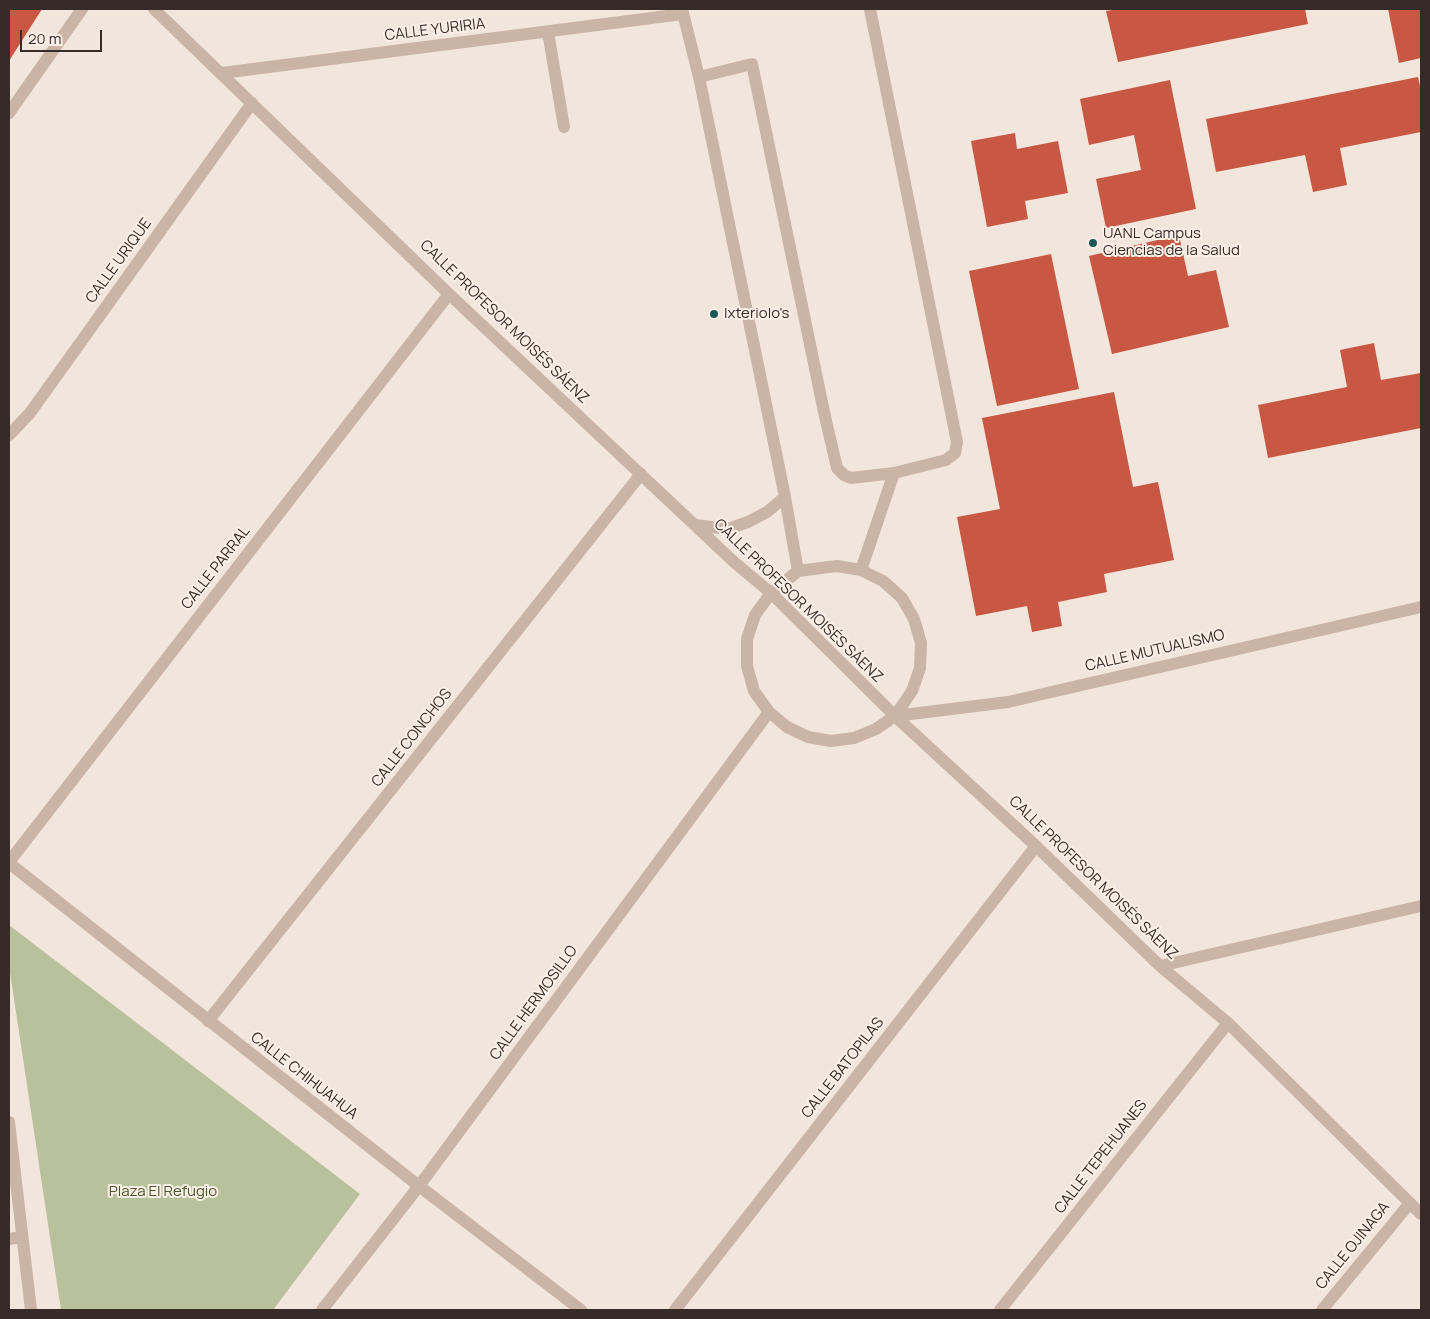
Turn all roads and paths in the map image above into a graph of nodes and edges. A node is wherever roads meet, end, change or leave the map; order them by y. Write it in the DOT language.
graph roads {
  1 [pos="82,9"];
  2 [pos="154,9"];
  3 [pos="870,9"];
  4 [pos="683,12"];
  5 [pos="548,32"];
  6 [pos="222,73"];
  7 [pos="699,76"];
  8 [pos="252,103"];
  9 [pos="9,113"];
  10 [pos="564,127"];
  11 [pos="449,294"];
  12 [pos="9,435"];
  13 [pos="894,473"];
  14 [pos="641,474"];
  15 [pos="785,497"];
  16 [pos="695,525"];
  17 [pos="861,570"];
  18 [pos="798,571"];
  19 [pos="771,593"];
  20 [pos="1421,607"];
  21 [pos="769,712"];
  22 [pos="895,716"];
  23 [pos="1036,846"];
  24 [pos="9,862"];
  25 [pos="1421,906"];
  26 [pos="1160,966"];
  27 [pos="208,1021"];
  28 [pos="1228,1023"];
  29 [pos="9,1122"];
  30 [pos="419,1186"];
  31 [pos="1410,1203"];
  32 [pos="1421,1214"];
  33 [pos="22,1237"];
  34 [pos="9,1238"];
  35 [pos="31,1310"];
  36 [pos="322,1310"];
  37 [pos="581,1310"];
  38 [pos="675,1310"];
  39 [pos="1000,1310"];
  40 [pos="1322,1310"];
  1 -- 9 [label="street"];
  2 -- 6 [label="street, CALLE PROFESOR MOISÉS SÁENZ"];
  3 -- 13 [label="street"];
  4 -- 5 [label="street, CALLE YURIRIA"];
  4 -- 7 [label="street"];
  5 -- 6 [label="street, CALLE YURIRIA"];
  5 -- 10 [label="street"];
  6 -- 8 [label="street, CALLE PROFESOR MOISÉS SÁENZ"];
  7 -- 13 [label="street"];
  7 -- 15 [label="street"];
  8 -- 11 [label="street, CALLE PROFESOR MOISÉS SÁENZ"];
  8 -- 12 [label="street, CALLE URIQUE"];
  11 -- 14 [label="street, CALLE PROFESOR MOISÉS SÁENZ"];
  11 -- 24 [label="street, CALLE PARRAL"];
  13 -- 17 [label="street"];
  14 -- 16 [label="street, CALLE PROFESOR MOISÉS SÁENZ"];
  14 -- 27 [label="street, CALLE CONCHOS"];
  15 -- 16 [label="street"];
  15 -- 18 [label="street"];
  16 -- 19 [label="street, CALLE PROFESOR MOISÉS SÁENZ"];
  17 -- 18 [label="street"];
  17 -- 22 [label="street"];
  18 -- 19 [label="street"];
  19 -- 21 [label="street"];
  19 -- 22 [label="street, CALLE PROFESOR MOISÉS SÁENZ"];
  20 -- 22 [label="street, CALLE MUTUALISMO"];
  21 -- 22 [label="street"];
  21 -- 30 [label="street, CALLE HERMOSILLO"];
  22 -- 23 [label="street, CALLE PROFESOR MOISÉS SÁENZ"];
  23 -- 26 [label="street, CALLE PROFESOR MOISÉS SÁENZ"];
  23 -- 38 [label="street, CALLE BATOPILAS"];
  24 -- 27 [label="street, CALLE CHIHUAHUA"];
  25 -- 26 [label="street"];
  26 -- 28 [label="street, CALLE PROFESOR MOISÉS SÁENZ"];
  27 -- 30 [label="street, CALLE CHIHUAHUA"];
  28 -- 31 [label="street, CALLE PROFESOR MOISÉS SÁENZ"];
  28 -- 39 [label="street, CALLE TEPEHUANES"];
  29 -- 33 [label="street"];
  30 -- 36 [label="street, CALLE HERMOSILLO"];
  30 -- 37 [label="street, CALLE CHIHUAHUA"];
  31 -- 32 [label="street, CALLE PROFESOR MOISÉS SÁENZ"];
  31 -- 40 [label="street, CALLE OJINAGA"];
  33 -- 34 [label="street"];
  33 -- 35 [label="street"];
}
